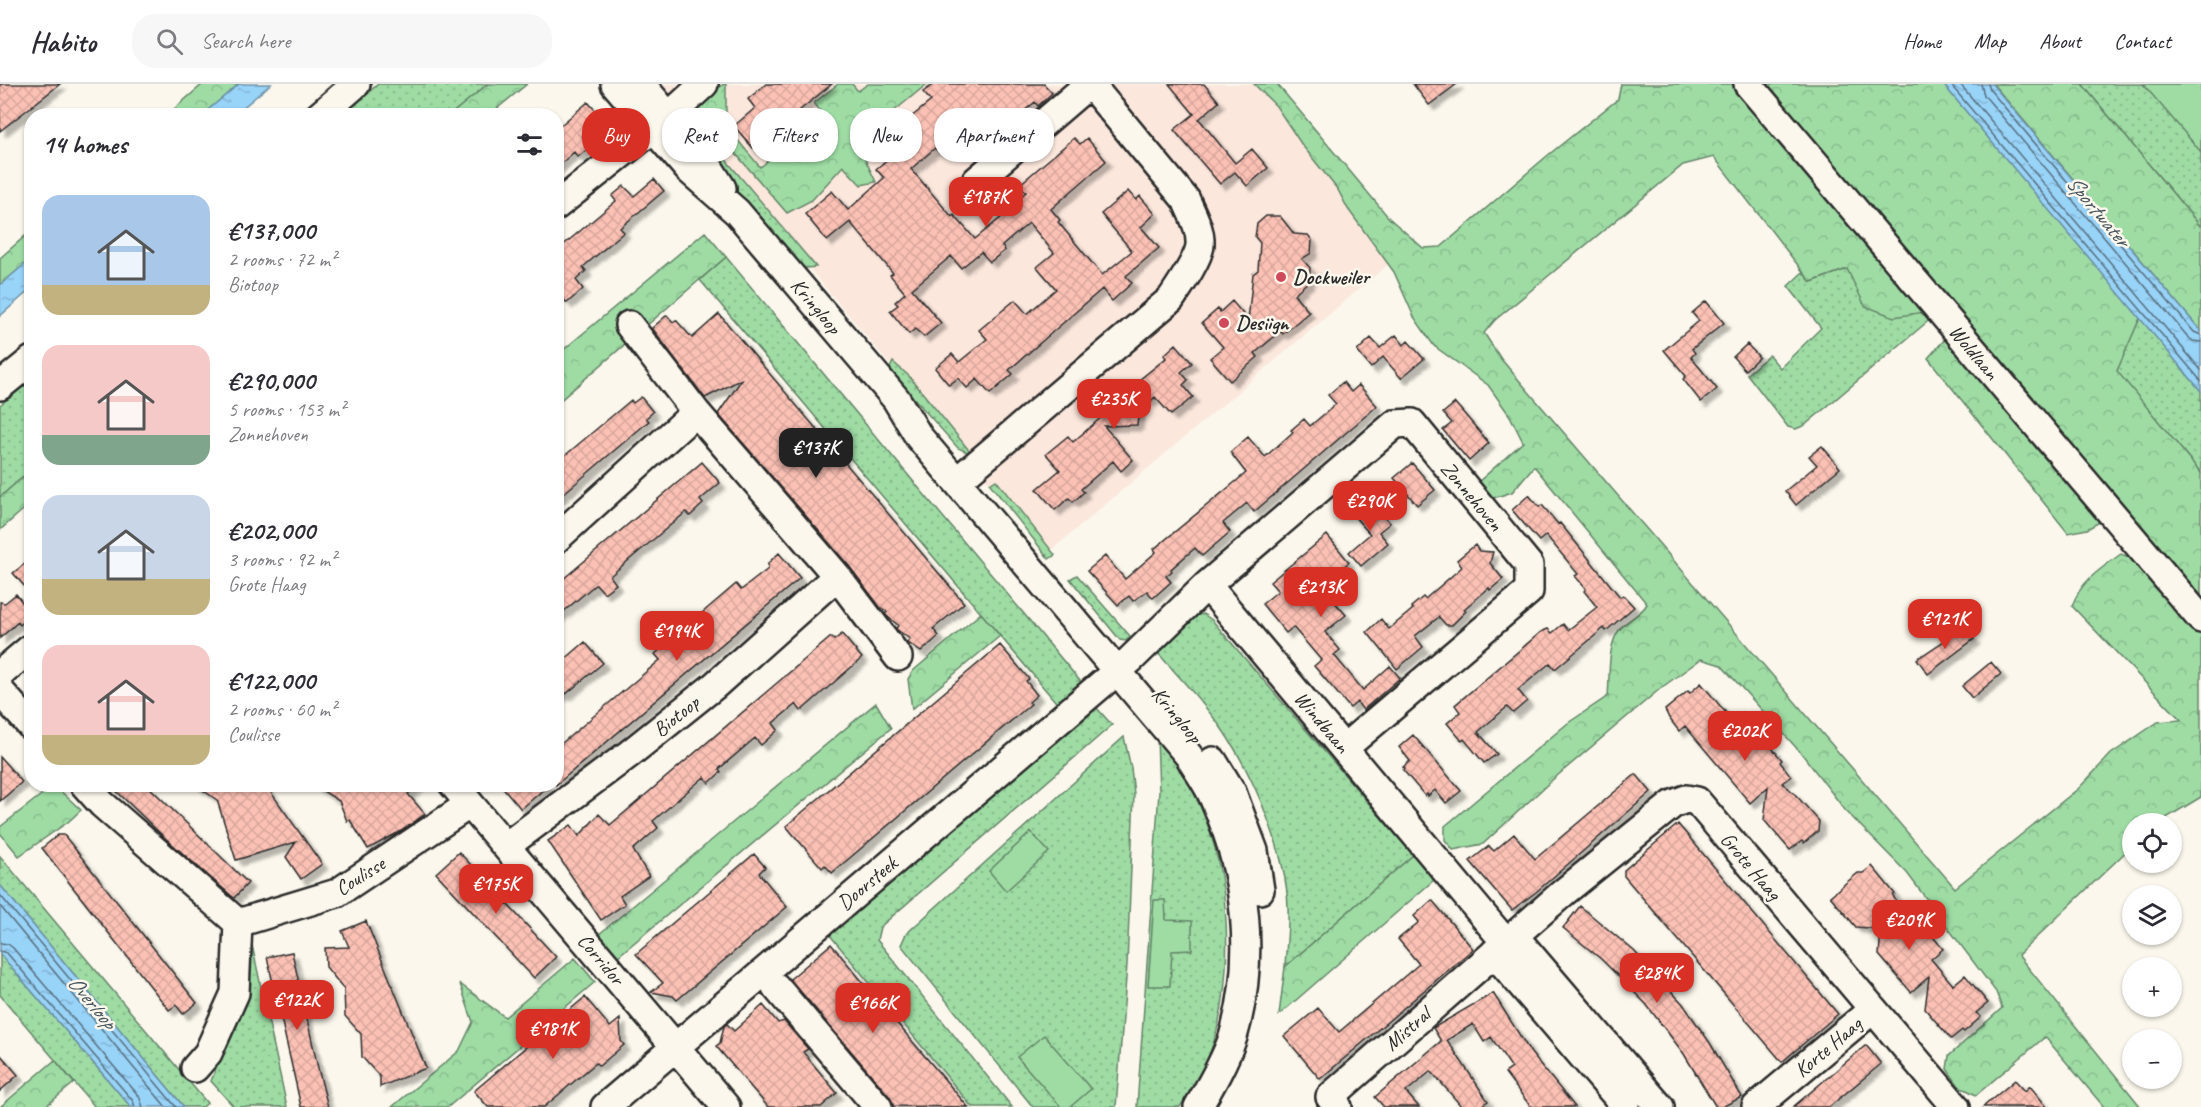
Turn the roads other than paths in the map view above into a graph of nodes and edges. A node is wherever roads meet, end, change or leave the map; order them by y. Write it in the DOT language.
graph roads {
  1 [pos="356,84"];
  2 [pos="615,84"];
  3 [pos="641,84"];
  4 [pos="704,84"];
  5 [pos="1090,84"];
  6 [pos="1748,84"];
  7 [pos="328,108"];
  8 [pos="661,123"];
  9 [pos="976,181"];
  10 [pos="564,200"];
  11 [pos="628,325"];
  12 [pos="24,367"];
  13 [pos="0,387"];
  14 [pos="696,412"];
  15 [pos="963,476"];
  16 [pos="564,532"];
  17 [pos="837,576"];
  18 [pos="1207,585"];
  19 [pos="2201,619"];
  20 [pos="24,654"];
  21 [pos="898,657"];
  22 [pos="1123,665"];
  23 [pos="0,674"];
  24 [pos="0,691"];
  25 [pos="24,718"];
  26 [pos="1344,748"];
  27 [pos="91,792"];
  28 [pos="462,794"];
  29 [pos="506,846"];
  30 [pos="237,923"];
  31 [pos="1505,944"];
  32 [pos="776,987"];
  33 [pos="1872,1010"];
  34 [pos="676,1048"];
  35 [pos="195,1068"];
  36 [pos="874,1106"];
  37 [pos="605,1107"];
  38 [pos="726,1107"];
  39 [pos="1198,1107"];
  40 [pos="1217,1107"];
  41 [pos="1338,1107"];
  42 [pos="1626,1107"];
  43 [pos="1660,1107"];
  44 [pos="1756,1107"];
  45 [pos="1956,1107"];
  1 -- 7 [label="street"];
  2 -- 8 [label="street, Kringloop"];
  3 -- 8 [label="street, Kringloop"];
  4 -- 8 [label="street"];
  5 -- 9 [label="street"];
  5 -- 15 [label="street"];
  6 -- 19 [label="street, Woldlaan"];
  8 -- 10 [label="street"];
  8 -- 15 [label="street, Kringloop"];
  11 -- 14 [label="street"];
  12 -- 13 [label="street"];
  14 -- 16 [label="street"];
  14 -- 17 [label="street"];
  15 -- 22 [label="street, Kringloop"];
  17 -- 21 [label="street"];
  17 -- 29 [label="street, Biotoop"];
  18 -- 22 [label="street"];
  18 -- 26 [label="street, Windbaan"];
  18 -- 26 [label="street, Zonnehoven"];
  20 -- 23 [label="street"];
  22 -- 34 [label="street, Doorsteek"];
  22 -- 39 [label="street, Kringloop"];
  22 -- 40 [label="street, Kringloop"];
  24 -- 25 [label="street"];
  26 -- 31 [label="street, Windbaan"];
  27 -- 30 [label="street"];
  28 -- 29 [label="street, Corridor"];
  28 -- 30 [label="street, Coulisse"];
  29 -- 34 [label="street, Corridor"];
  30 -- 35 [label="street"];
  31 -- 33 [label="street, Grote Haag"];
  31 -- 41 [label="street, Mistral"];
  31 -- 42 [label="street, Windbaan"];
  31 -- 43 [label="street, Windbaan"];
  32 -- 36 [label="street"];
  33 -- 44 [label="street, Korte Haag"];
  33 -- 45 [label="street, Grote Haag"];
  34 -- 37 [label="street, Doorsteek"];
  34 -- 38 [label="street, Corridor"];
}
